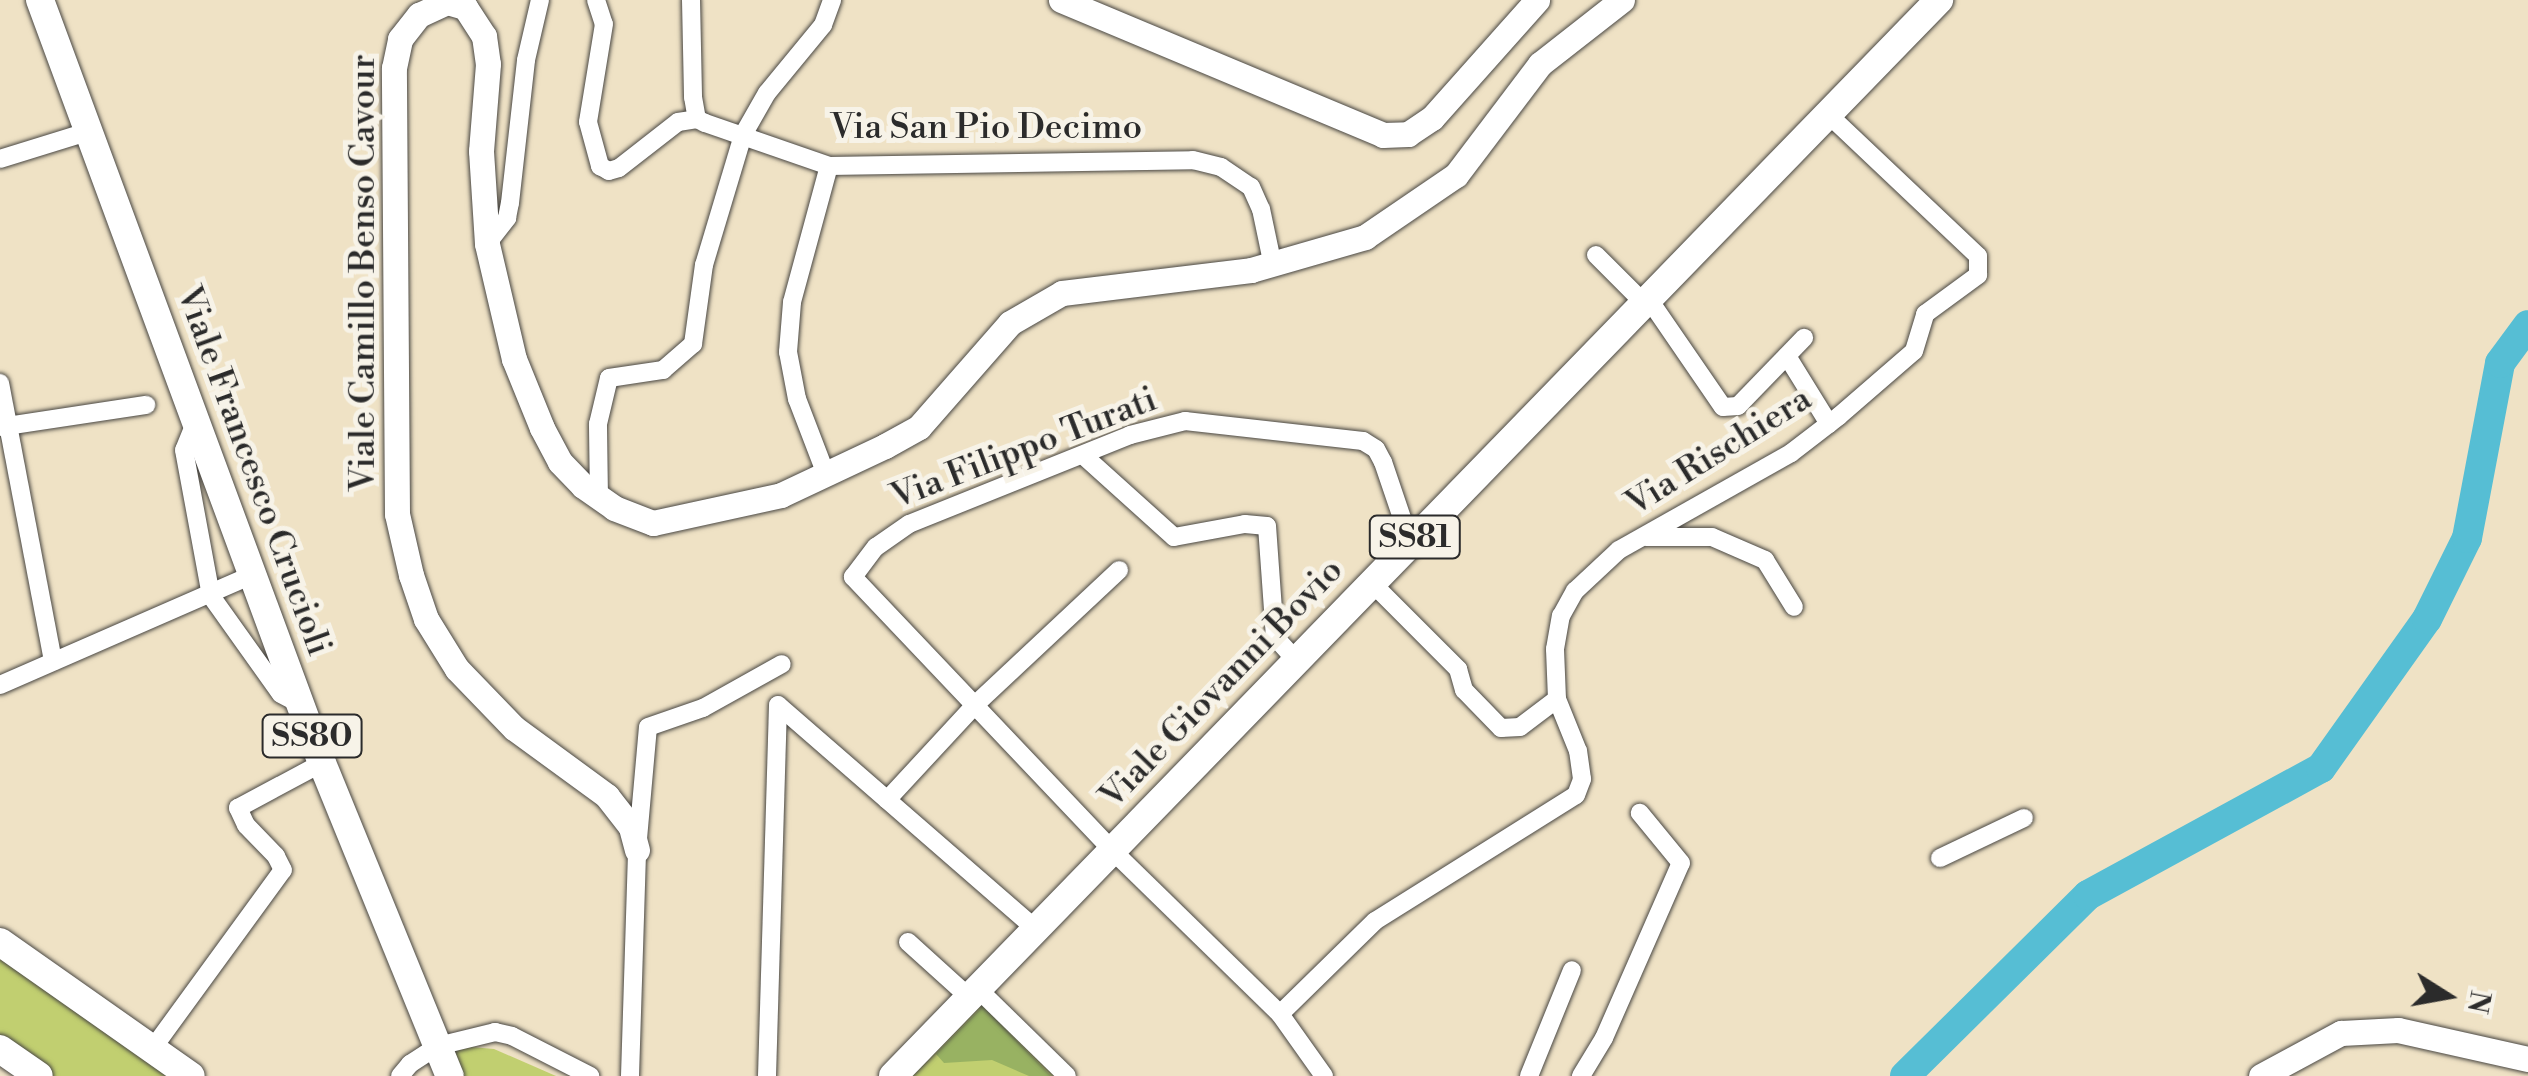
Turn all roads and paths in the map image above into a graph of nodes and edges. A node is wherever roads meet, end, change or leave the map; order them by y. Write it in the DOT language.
graph roads {
  1 [pos="40,0"];
  2 [pos="540,0"];
  3 [pos="596,0"];
  4 [pos="692,0"];
  5 [pos="832,0"];
  6 [pos="1061,0"];
  7 [pos="1537,0"];
  8 [pos="1622,0"];
  9 [pos="1939,0"];
  10 [pos="417,8"];
  11 [pos="1828,114"];
  12 [pos="697,119"];
  13 [pos="87,132"];
  14 [pos="743,135"];
  15 [pos="0,159"];
  16 [pos="829,166"];
  17 [pos="487,244"];
  18 [pos="1596,254"];
  19 [pos="1273,266"];
  20 [pos="1646,300"];
  21 [pos="1804,338"];
  22 [pos="1786,356"];
  23 [pos="0,383"];
  24 [pos="146,405"];
  25 [pos="195,423"];
  26 [pos="1829,424"];
  27 [pos="4,426"];
  28 [pos="1084,456"];
  29 [pos="827,476"];
  30 [pos="599,499"];
  31 [pos="1644,537"];
  32 [pos="1414,538"];
  33 [pos="1119,570"];
  34 [pos="252,575"];
  35 [pos="1372,583"];
  36 [pos="211,596"];
  37 [pos="1794,608"];
  38 [pos="1296,660"];
  39 [pos="52,661"];
  40 [pos="782,664"];
  41 [pos="0,685"];
  42 [pos="1557,700"];
  43 [pos="300,704"];
  44 [pos="976,704"];
  45 [pos="322,762"];
  46 [pos="888,800"];
  47 [pos="1640,813"];
  48 [pos="2024,818"];
  49 [pos="637,850"];
  50 [pos="1114,851"];
  51 [pos="1940,858"];
  52 [pos="1036,929"];
  53 [pos="0,942"];
  54 [pos="908,942"];
  55 [pos="1572,970"];
  56 [pos="974,994"];
  57 [pos="1280,1014"];
  58 [pos="438,1046"];
  59 [pos="153,1048"];
  60 [pos="0,1049"];
  61 [pos="2528,1059"];
  62 [pos="39,1076"];
  63 [pos="191,1076"];
  64 [pos="400,1076"];
  65 [pos="450,1076"];
  66 [pos="590,1076"];
  67 [pos="630,1076"];
  68 [pos="767,1076"];
  69 [pos="893,1076"];
  70 [pos="1068,1076"];
  71 [pos="1324,1076"];
  72 [pos="1529,1076"];
  73 [pos="1581,1076"];
  74 [pos="2261,1076"];
  1 -- 13 [label="main road, Viale Francesco Crucioli / SS80"];
  2 -- 17 [label="street"];
  3 -- 12 [label="street"];
  4 -- 12 [label="street"];
  5 -- 14 [label="street"];
  6 -- 7 [label="street"];
  8 -- 19 [label="street, Viale Camillo Benso Cavour"];
  9 -- 11 [label="main road, Viale Giovanni Bovio / SS81"];
  10 -- 17 [label="street, Viale Camillo Benso Cavour"];
  10 -- 49 [label="street, Viale Camillo Benso Cavour"];
  11 -- 20 [label="main road, Viale Giovanni Bovio / SS81"];
  11 -- 26 [label="street, Via Rischiera"];
  12 -- 14 [label="street, Via San Pio Decimo"];
  13 -- 15 [label="street"];
  13 -- 25 [label="main road, Viale Francesco Crucioli / SS80"];
  14 -- 16 [label="street, Via San Pio Decimo"];
  14 -- 30 [label="street"];
  16 -- 19 [label="street, Via San Pio Decimo"];
  16 -- 29 [label="street"];
  17 -- 30 [label="street, Viale Camillo Benso Cavour"];
  18 -- 20 [label="street"];
  19 -- 29 [label="street, Viale Camillo Benso Cavour"];
  20 -- 22 [label="street"];
  20 -- 32 [label="main road, Viale Giovanni Bovio / SS81"];
  21 -- 22 [label="street"];
  22 -- 26 [label="street"];
  23 -- 27 [label="street"];
  24 -- 27 [label="street"];
  25 -- 34 [label="main road, Viale Francesco Crucioli / SS80"];
  25 -- 36 [label="street"];
  26 -- 31 [label="street, Via Rischiera"];
  27 -- 39 [label="street"];
  28 -- 32 [label="street, Via Filippo Turati"];
  28 -- 38 [label="street"];
  28 -- 44 [label="street, Via Filippo Turati"];
  29 -- 30 [label="street, Viale Camillo Benso Cavour"];
  31 -- 37 [label="street"];
  31 -- 42 [label="street, Via Rischiera"];
  32 -- 35 [label="main road, Viale Giovanni Bovio / SS81"];
  33 -- 44 [label="street"];
  34 -- 36 [label="street"];
  34 -- 43 [label="main road, Viale Francesco Crucioli / SS80"];
  35 -- 38 [label="main road, Viale Giovanni Bovio / SS81"];
  35 -- 42 [label="street"];
  36 -- 39 [label="street"];
  36 -- 43 [label="street"];
  38 -- 50 [label="main road, Viale Giovanni Bovio / SS81"];
  39 -- 41 [label="street"];
  40 -- 49 [label="street"];
  42 -- 57 [label="street"];
  43 -- 45 [label="main road, Viale Francesco Crucioli / SS80"];
  44 -- 46 [label="street"];
  44 -- 50 [label="street"];
  45 -- 58 [label="main road, Viale Francesco Crucioli / SS80"];
  45 -- 59 [label="street"];
  46 -- 52 [label="street"];
  46 -- 68 [label="street"];
  47 -- 73 [label="street"];
  48 -- 51 [label="street"];
  49 -- 67 [label="street"];
  50 -- 52 [label="main road, Viale Giovanni Bovio / SS81"];
  50 -- 57 [label="street"];
  52 -- 56 [label="main road, Viale Giovanni Bovio / SS81"];
  53 -- 59 [label="main road"];
  54 -- 56 [label="street"];
  55 -- 72 [label="street"];
  56 -- 69 [label="main road, Viale Giovanni Bovio / SS81"];
  56 -- 70 [label="street"];
  57 -- 71 [label="street"];
  58 -- 64 [label="street"];
  58 -- 65 [label="main road, Viale Francesco Crucioli / SS80"];
  58 -- 66 [label="street"];
  59 -- 63 [label="main road"];
  60 -- 62 [label="main road"];
  61 -- 74 [label="street"];
}
